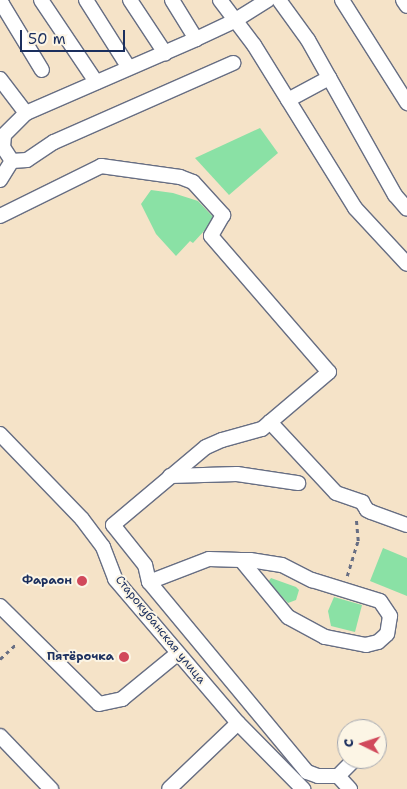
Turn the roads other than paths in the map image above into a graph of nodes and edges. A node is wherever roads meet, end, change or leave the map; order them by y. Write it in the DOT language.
graph roads {
  1 [pos="41,0"];
  2 [pos="86,0"];
  3 [pos="130,0"];
  4 [pos="172,0"];
  5 [pos="220,0"];
  6 [pos="267,0"];
  7 [pos="279,0"];
  8 [pos="342,0"];
  9 [pos="403,0"];
  10 [pos="0,6"];
  11 [pos="407,6"];
  12 [pos="234,21"];
  13 [pos="196,38"];
  14 [pos="165,52"];
  15 [pos="233,63"];
  16 [pos="129,68"];
  17 [pos="42,70"];
  18 [pos="329,78"];
  19 [pos="0,79"];
  20 [pos="96,82"];
  21 [pos="288,100"];
  22 [pos="407,103"];
  23 [pos="26,113"];
  24 [pos="2,134"];
  25 [pos="12,161"];
  26 [pos="0,180"];
  27 [pos="407,209"];
  28 [pos="0,216"];
  29 [pos="407,264"];
  30 [pos="270,422"];
  31 [pos="0,434"];
  32 [pos="170,476"];
  33 [pos="298,483"];
  34 [pos="113,525"];
  35 [pos="407,525"];
  36 [pos="97,539"];
  37 [pos="241,560"];
  38 [pos="149,582"];
  39 [pos="0,606"];
  40 [pos="177,654"];
  41 [pos="227,710"];
  42 [pos="258,713"];
  43 [pos="238,723"];
  44 [pos="0,736"];
  45 [pos="345,769"];
  46 [pos="338,776"];
  47 [pos="52,789"];
  48 [pos="169,789"];
  49 [pos="303,789"];
  50 [pos="350,789"];
  1 -- 20 [label="street"];
  2 -- 16 [label="street"];
  3 -- 14 [label="street"];
  4 -- 13 [label="street"];
  5 -- 12 [label="street"];
  6 -- 12 [label="street"];
  7 -- 18 [label="street"];
  8 -- 22 [label="street"];
  9 -- 11 [label="street"];
  10 -- 17 [label="street"];
  12 -- 13 [label="street"];
  12 -- 21 [label="street"];
  13 -- 14 [label="street"];
  14 -- 16 [label="street"];
  15 -- 25 [label="street"];
  16 -- 20 [label="street"];
  18 -- 21 [label="street"];
  18 -- 27 [label="street"];
  19 -- 23 [label="street"];
  20 -- 23 [label="street"];
  21 -- 29 [label="street"];
  23 -- 24 [label="street"];
  24 -- 25 [label="street"];
  25 -- 26 [label="street"];
  28 -- 30 [label="street"];
  30 -- 32 [label="street"];
  30 -- 35 [label="street"];
  31 -- 36 [label="street, Старокубанская улица"];
  32 -- 33 [label="street"];
  32 -- 34 [label="street"];
  34 -- 36 [label="street"];
  34 -- 38 [label="street"];
  36 -- 40 [label="street, Старокубанская улица"];
  37 -- 37 [label="street"];
  37 -- 38 [label="street"];
  38 -- 42 [label="street"];
  39 -- 40 [label="street"];
  40 -- 41 [label="street, Старокубанская улица"];
  41 -- 42 [label="street"];
  41 -- 43 [label="street, Старокубанская улица"];
  42 -- 46 [label="street"];
  43 -- 48 [label="street"];
  43 -- 49 [label="street, Старокубанская улица"];
  44 -- 47 [label="street"];
  45 -- 46 [label="street"];
  46 -- 50 [label="street"];
}
